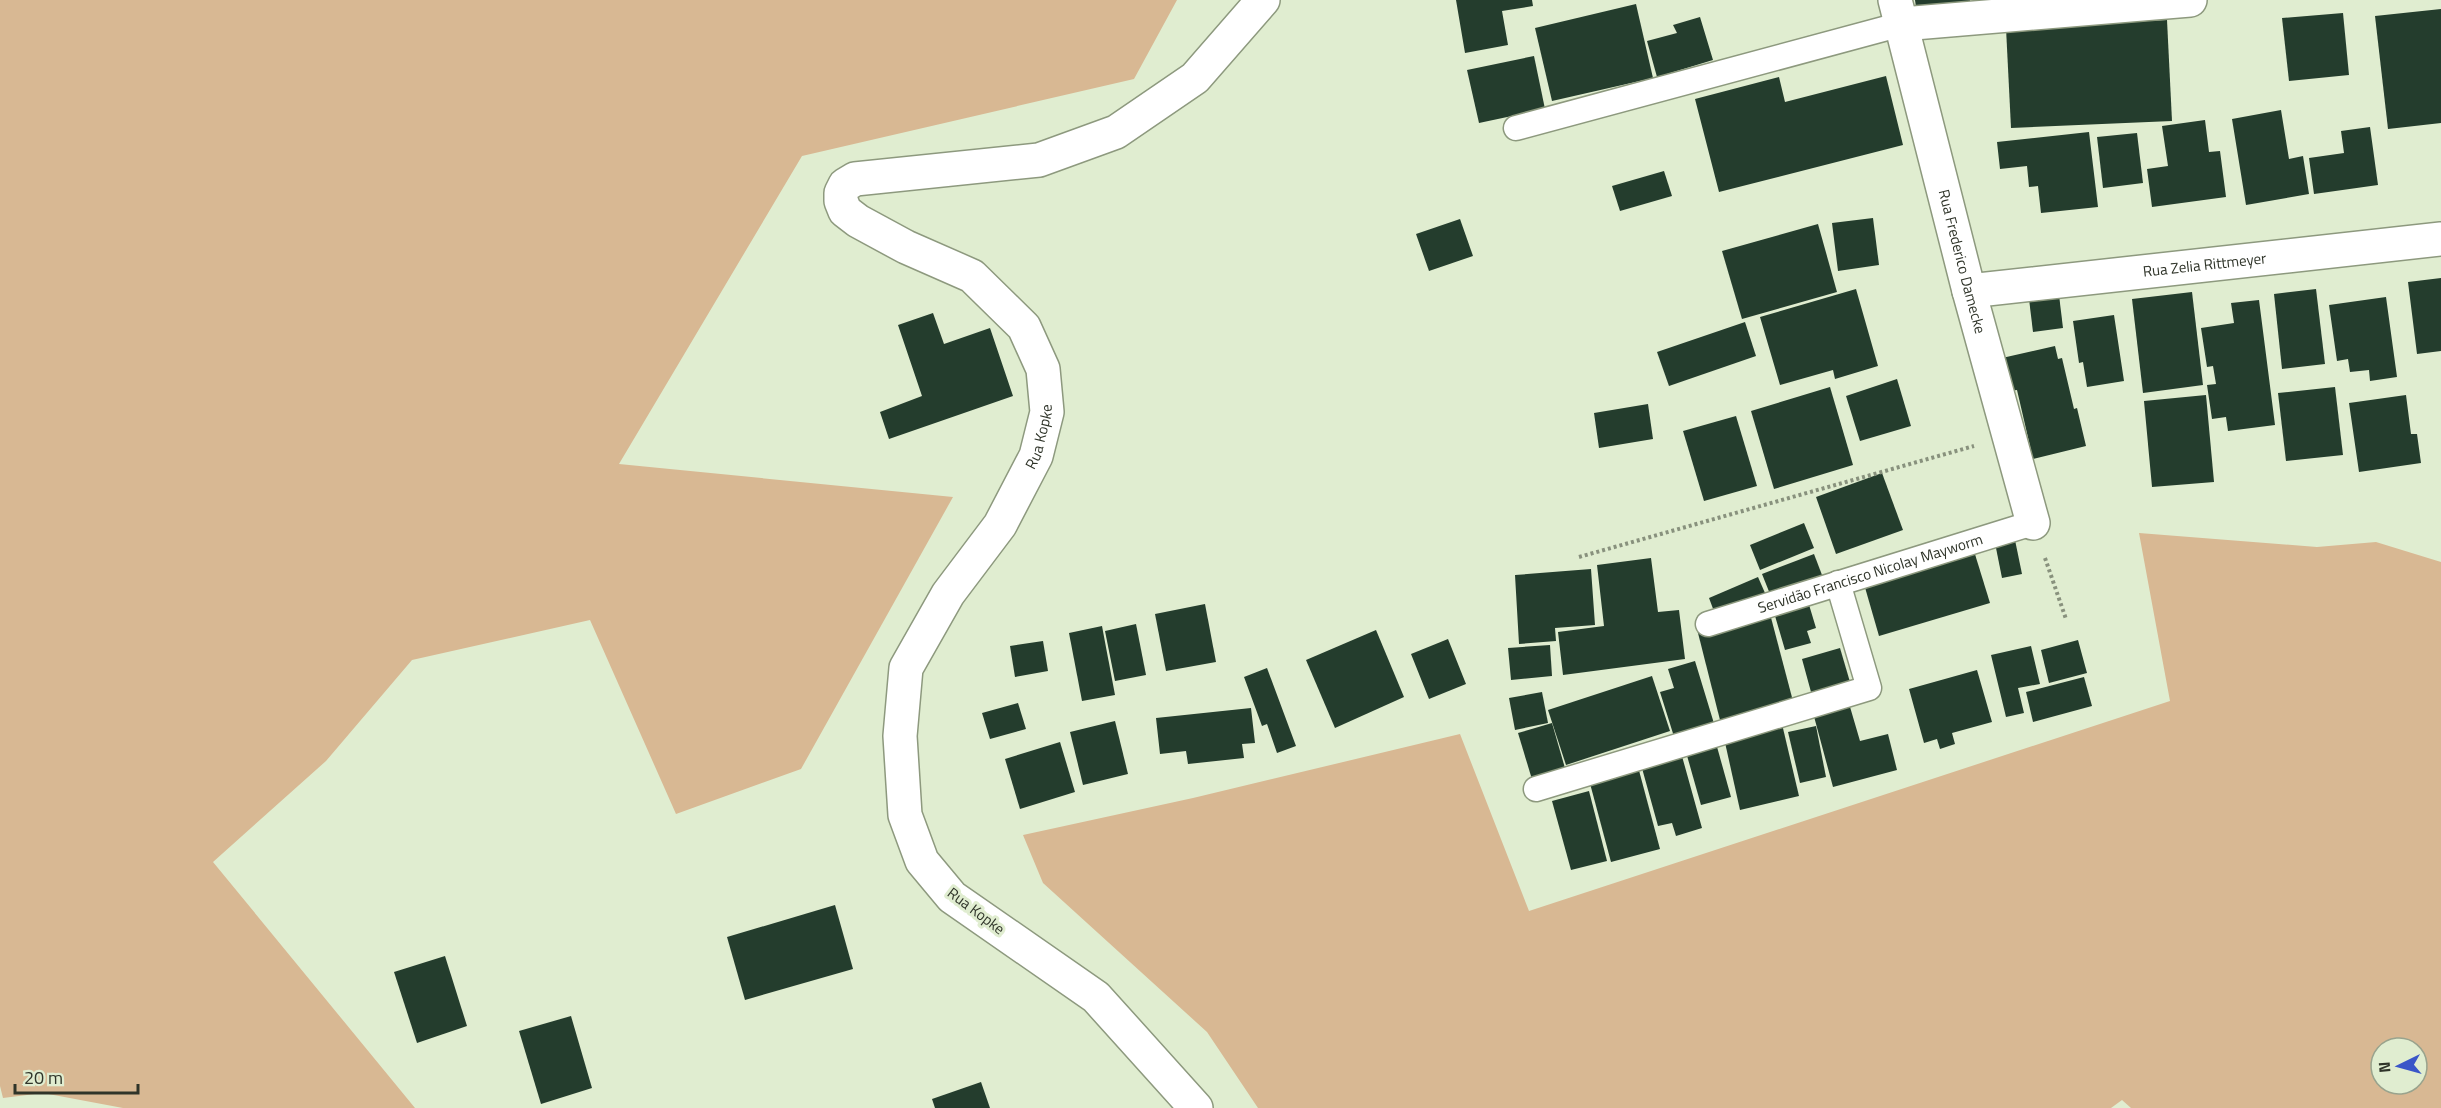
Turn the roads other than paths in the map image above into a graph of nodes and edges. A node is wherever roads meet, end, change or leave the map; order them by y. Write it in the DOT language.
graph roads {
  1 [pos="1263,0"];
  2 [pos="2190,0"];
  3 [pos="1899,12"];
  4 [pos="1516,128"];
  5 [pos="2441,239"];
  6 [pos="1969,291"];
  7 [pos="2033,523"];
  8 [pos="1838,583"];
  9 [pos="1708,624"];
  10 [pos="1536,789"];
  11 [pos="1196,1108"];
  1 -- 11 [label="street, Rua Kopke"];
  2 -- 3 [label="street"];
  3 -- 4 [label="lane"];
  3 -- 6 [label="street, Rua Frederico Damecke"];
  5 -- 6 [label="street, Rua Zelia Rittmeyer"];
  6 -- 7 [label="street, Rua Frederico Damecke"];
  7 -- 8 [label="lane, Servidão Francisco Nicolay Mayworm"];
  8 -- 9 [label="lane, Servidão Francisco Nicolay Mayworm"];
  8 -- 10 [label="lane"];
}
